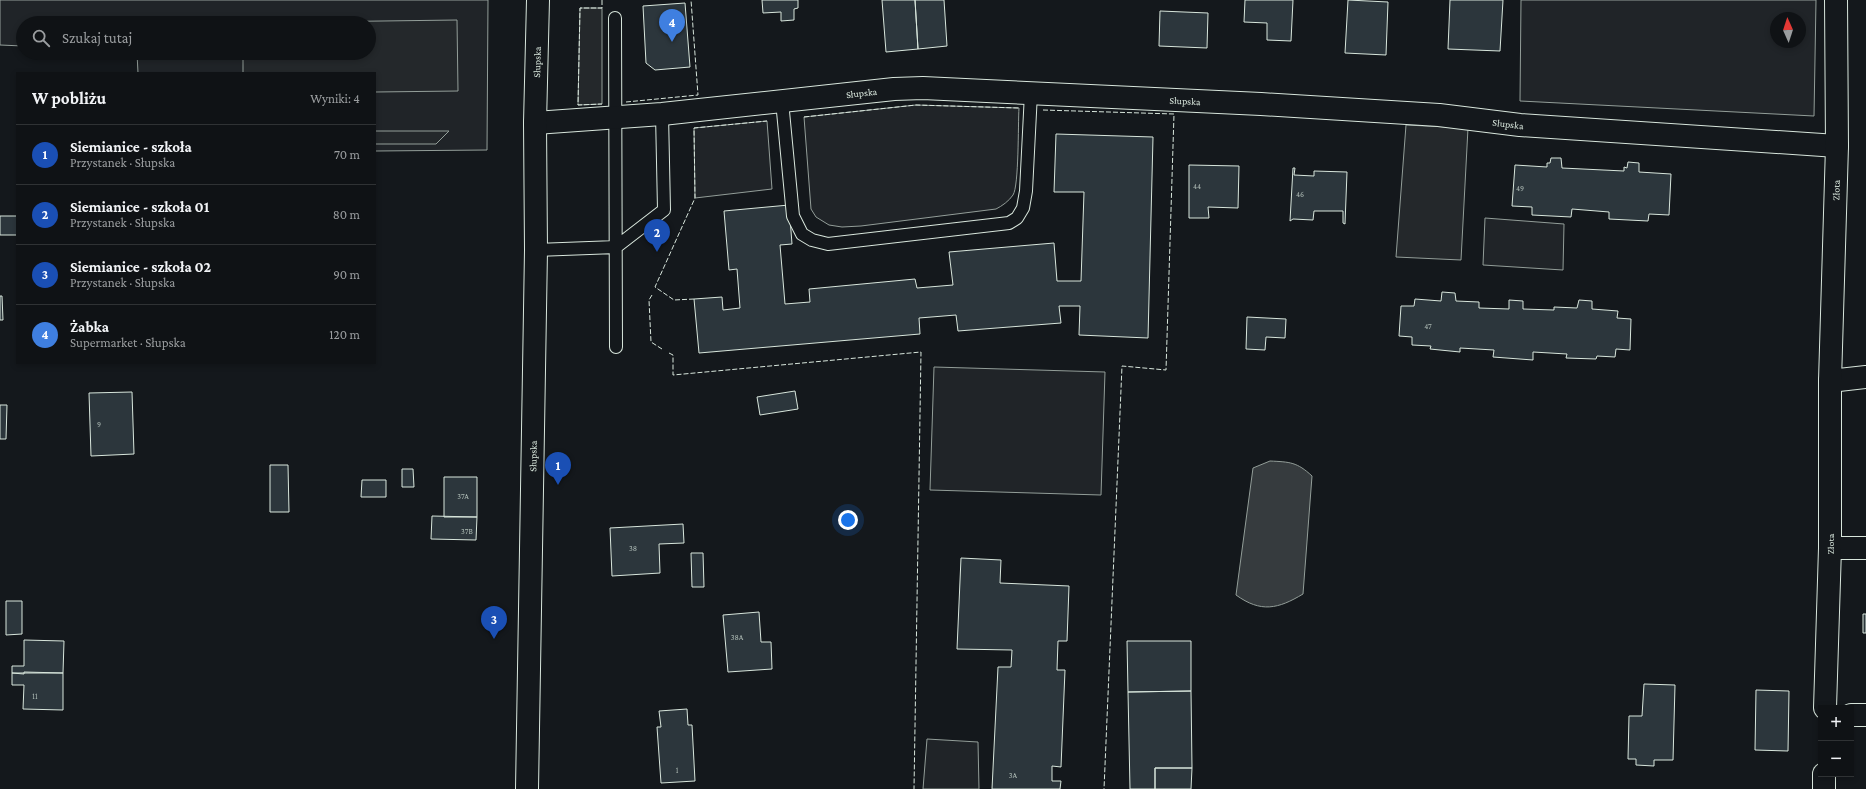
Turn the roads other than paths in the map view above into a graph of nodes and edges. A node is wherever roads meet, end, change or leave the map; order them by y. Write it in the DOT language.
graph roads {
  1 [pos="538,0"];
  2 [pos="1836,0"];
  3 [pos="615,18"];
  4 [pos="1031,93"];
  5 [pos="782,102"];
  6 [pos="662,114"];
  7 [pos="616,118"];
  8 [pos="535,123"];
  9 [pos="1837,146"];
  10 [pos="616,247"];
  11 [pos="536,250"];
  12 [pos="616,347"];
  13 [pos="1866,377"];
  14 [pos="1830,381"];
  15 [pos="1830,548"];
  16 [pos="1866,548"];
  17 [pos="1825,705"];
  18 [pos="1854,715"];
  19 [pos="1866,715"];
  20 [pos="1824,777"];
  21 [pos="527,789"];
  22 [pos="1824,789"];
  1 -- 8 [label="street, Słupska"];
  2 -- 9 [label="street, Złota"];
  3 -- 7 [label="lane"];
  4 -- 5 [label="street, Słupska"];
  4 -- 5 [label="lane"];
  4 -- 9 [label="street, Słupska"];
  5 -- 6 [label="street, Słupska"];
  6 -- 7 [label="street, Słupska"];
  6 -- 10 [label="lane"];
  7 -- 8 [label="street, Słupska"];
  7 -- 10 [label="lane"];
  8 -- 11 [label="street, Słupska"];
  9 -- 14 [label="street, Złota"];
  10 -- 11 [label="lane"];
  10 -- 12 [label="lane"];
  11 -- 21 [label="street, Słupska"];
  13 -- 14 [label="street"];
  14 -- 15 [label="street, Złota"];
  15 -- 16 [label="street"];
  15 -- 17 [label="street, Złota"];
  18 -- 19 [label="street"];
  20 -- 22 [label="street"];
}
